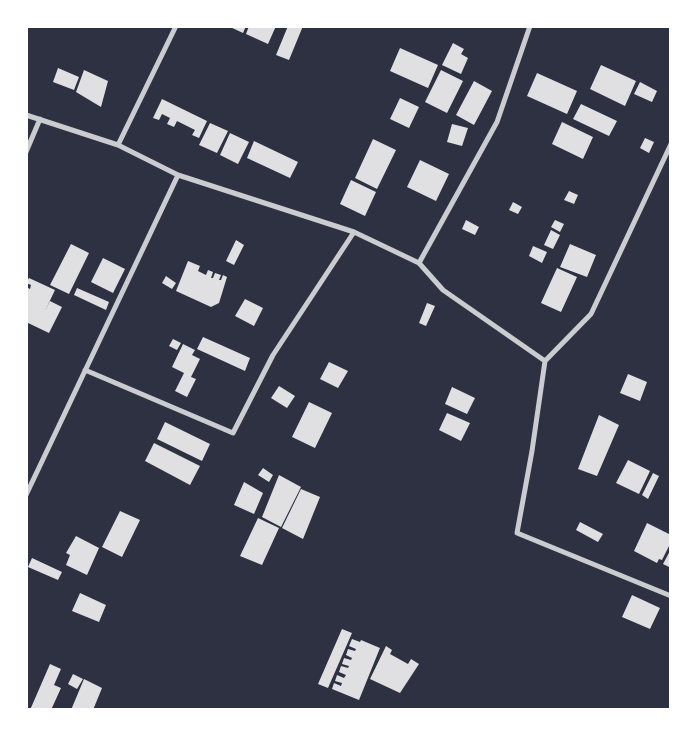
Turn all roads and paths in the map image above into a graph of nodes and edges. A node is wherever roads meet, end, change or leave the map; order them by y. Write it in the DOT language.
graph roads {
  1 [pos="176,26"];
  2 [pos="530,26"];
  3 [pos="26,115"];
  4 [pos="40,119"];
  5 [pos="671,144"];
  6 [pos="118,145"];
  7 [pos="26,152"];
  8 [pos="178,175"];
  9 [pos="354,232"];
  10 [pos="419,263"];
  11 [pos="545,361"];
  12 [pos="85,370"];
  13 [pos="26,495"];
  14 [pos="671,596"];
  1 -- 6 [label="street"];
  2 -- 10 [label="street"];
  3 -- 4 [label="street"];
  4 -- 6 [label="street"];
  4 -- 7 [label="street"];
  5 -- 11 [label="street"];
  6 -- 8 [label="street"];
  8 -- 9 [label="street"];
  8 -- 12 [label="street"];
  9 -- 10 [label="street"];
  9 -- 12 [label="street"];
  10 -- 11 [label="street"];
  11 -- 14 [label="street"];
  12 -- 13 [label="street"];
}
